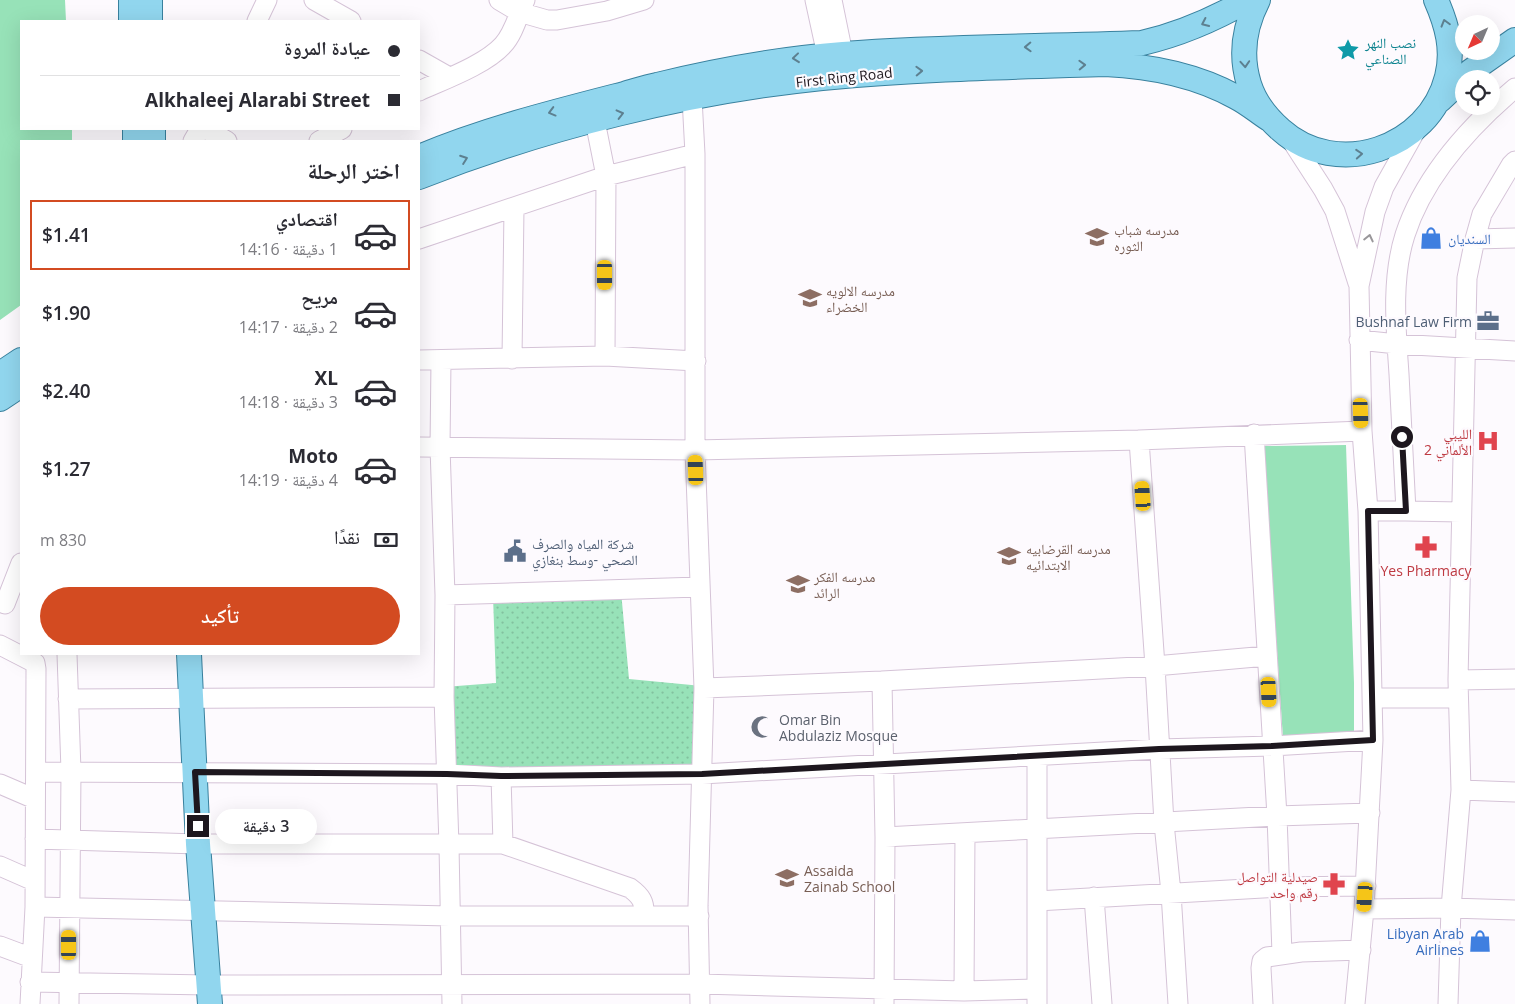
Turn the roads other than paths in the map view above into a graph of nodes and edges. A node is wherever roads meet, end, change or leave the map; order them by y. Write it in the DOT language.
graph roads {
  1 [pos="131,0"];
  2 [pos="150,0"];
  3 [pos="267,0"];
  4 [pos="314,0"];
  5 [pos="499,0"];
  6 [pos="644,0"];
  7 [pos="815,0"];
  8 [pos="832,0"];
  9 [pos="1248,0"];
  10 [pos="1258,0"];
  11 [pos="1436,0"];
  12 [pos="522,6"];
  13 [pos="131,20"];
  14 [pos="150,20"];
  15 [pos="257,20"];
  16 [pos="349,20"];
  17 [pos="1515,40"];
  18 [pos="835,54"];
  19 [pos="420,61"];
  20 [pos="449,77"];
  21 [pos="1515,88"];
  22 [pos="420,91"];
  23 [pos="692,98"];
  24 [pos="1437,103"];
  25 [pos="1268,119"];
  26 [pos="595,121"];
  27 [pos="1418,128"];
  28 [pos="208,130"];
  29 [pos="340,130"];
  30 [pos="1290,138"];
  31 [pos="225,140"];
  32 [pos="321,140"];
  33 [pos="695,154"];
  34 [pos="420,157"];
  35 [pos="1515,161"];
  36 [pos="606,176"];
  37 [pos="420,177"];
  38 [pos="514,208"];
  39 [pos="1515,238"];
  40 [pos="420,239"];
  41 [pos="1475,239"];
  42 [pos="1359,286"];
  43 [pos="1360,340"];
  44 [pos="1397,344"];
  45 [pos="1467,348"];
  46 [pos="1515,351"];
  47 [pos="605,356"];
  48 [pos="512,359"];
  49 [pos="420,360"];
  50 [pos="441,360"];
  51 [pos="20,361"];
  52 [pos="696,361"];
  53 [pos="0,374"];
  54 [pos="20,386"];
  55 [pos="0,399"];
  56 [pos="1362,431"];
  57 [pos="1254,434"];
  58 [pos="1139,440"];
  59 [pos="420,447"];
  60 [pos="440,447"];
  61 [pos="695,450"];
  62 [pos="1368,511"];
  63 [pos="1406,511"];
  64 [pos="1461,512"];
  65 [pos="20,566"];
  66 [pos="699,587"];
  67 [pos="445,595"];
  68 [pos="5,604"];
  69 [pos="0,645"];
  70 [pos="20,655"];
  71 [pos="21,655"];
  72 [pos="189,655"];
  73 [pos="1267,656"];
  74 [pos="35,662"];
  75 [pos="68,663"];
  76 [pos="1155,666"];
  77 [pos="1515,679"];
  78 [pos="882,681"];
  79 [pos="704,688"];
  80 [pos="1458,689"];
  81 [pos="444,697"];
  82 [pos="190,698"];
  83 [pos="1372,698"];
  84 [pos="68,699"];
  85 [pos="1373,740"];
  86 [pos="1272,746"];
  87 [pos="1159,749"];
  88 [pos="1037,756"];
  89 [pos="884,764"];
  90 [pos="70,771"];
  91 [pos="36,772"];
  92 [pos="195,772"];
  93 [pos="447,774"];
  94 [pos="702,774"];
  95 [pos="501,776"];
  96 [pos="0,784"];
  97 [pos="1461,790"];
  98 [pos="1515,792"];
  99 [pos="35,799"];
  100 [pos="1370,813"];
  101 [pos="1277,816"];
  102 [pos="1164,823"];
  103 [pos="1037,830"];
  104 [pos="965,834"];
  105 [pos="885,837"];
  106 [pos="35,839"];
  107 [pos="71,839"];
  108 [pos="198,844"];
  109 [pos="503,844"];
  110 [pos="449,845"];
  111 [pos="0,866"];
  112 [pos="34,881"];
  113 [pos="1366,886"];
  114 [pos="1279,887"];
  115 [pos="1171,893"];
  116 [pos="1094,897"];
  117 [pos="1037,901"];
  118 [pos="34,907"];
  119 [pos="69,908"];
  120 [pos="1450,908"];
  121 [pos="1364,909"];
  122 [pos="1515,910"];
  123 [pos="204,911"];
  124 [pos="450,916"];
  125 [pos="644,916"];
  126 [pos="698,916"];
  127 [pos="0,946"];
  128 [pos="1361,950"];
  129 [pos="1282,954"];
  130 [pos="32,958"];
  131 [pos="70,981"];
  132 [pos="30,982"];
  133 [pos="700,984"];
  134 [pos="451,985"];
  135 [pos="964,991"];
  136 [pos="209,994"];
  137 [pos="884,997"];
  138 [pos="1037,997"];
  139 [pos="30,1004"];
  140 [pos="69,1004"];
  141 [pos="452,1004"];
  142 [pos="700,1004"];
  143 [pos="1102,1004"];
  144 [pos="1178,1004"];
  145 [pos="1263,1004"];
  146 [pos="1355,1004"];
  147 [pos="1448,1004"];
  1 -- 13 [label="main road"];
  2 -- 14 [label="main road"];
  3 -- 15 [label="street"];
  4 -- 16 [label="street"];
  5 -- 12 [label="street"];
  6 -- 12 [label="street"];
  7 -- 18 [label="street"];
  8 -- 18 [label="street"];
  9 -- 18 [label="main road, First Ring Road, one-way"];
  10 -- 25 [label="main road, one-way"];
  24 -- 11 [label="main road, one-way"];
  12 -- 20 [label="street"];
  17 -- 24 [label="main road"];
  18 -- 34 [label="main road, First Ring Road, one-way"];
  19 -- 20 [label="street"];
  20 -- 22 [label="street"];
  21 -- 44 [label="street"];
  23 -- 25 [label="main road, First Ring Road, one-way"];
  26 -- 23 [label="main road, First Ring Road, one-way"];
  23 -- 33 [label="street"];
  24 -- 27 [label="main road"];
  25 -- 30 [label="main road"];
  26 -- 36 [label="street"];
  37 -- 26 [label="main road, First Ring Road, one-way"];
  30 -- 27 [label="main road, one-way"];
  42 -- 27 [label="street, one-way"];
  28 -- 31 [label="street"];
  29 -- 32 [label="street"];
  30 -- 42 [label="street"];
  33 -- 36 [label="street"];
  33 -- 52 [label="street"];
  35 -- 41 [label="street"];
  36 -- 38 [label="street"];
  36 -- 47 [label="street"];
  38 -- 40 [label="street"];
  38 -- 48 [label="street"];
  39 -- 41 [label="street"];
  41 -- 45 [label="street"];
  42 -- 43 [label="street"];
  43 -- 44 [label="street"];
  43 -- 56 [label="street"];
  44 -- 45 [label="street"];
  44 -- 63 [label="street"];
  45 -- 46 [label="street"];
  45 -- 64 [label="street"];
  47 -- 48 [label="street"];
  47 -- 52 [label="street"];
  48 -- 50 [label="street"];
  49 -- 50 [label="street"];
  50 -- 60 [label="street"];
  51 -- 53 [label="main road"];
  52 -- 61 [label="street"];
  54 -- 55 [label="main road"];
  56 -- 57 [label="street"];
  56 -- 62 [label="street"];
  57 -- 58 [label="street"];
  57 -- 73 [label="street"];
  58 -- 61 [label="street"];
  58 -- 76 [label="street"];
  59 -- 60 [label="street"];
  60 -- 61 [label="street"];
  60 -- 67 [label="street"];
  61 -- 66 [label="street"];
  62 -- 63 [label="street"];
  62 -- 83 [label="street"];
  63 -- 64 [label="street"];
  64 -- 80 [label="street"];
  65 -- 68 [label="street"];
  66 -- 67 [label="street"];
  66 -- 79 [label="street"];
  67 -- 81 [label="street"];
  69 -- 70 [label="street"];
  71 -- 74 [label="street"];
  72 -- 82 [label="main road"];
  73 -- 76 [label="street"];
  73 -- 86 [label="street"];
  74 -- 75 [label="street"];
  74 -- 91 [label="street"];
  75 -- 84 [label="street"];
  76 -- 78 [label="street"];
  76 -- 87 [label="street"];
  77 -- 80 [label="street"];
  78 -- 79 [label="street"];
  78 -- 89 [label="street"];
  79 -- 94 [label="street"];
  80 -- 83 [label="street"];
  80 -- 97 [label="street"];
  81 -- 82 [label="street"];
  81 -- 93 [label="street"];
  82 -- 84 [label="street"];
  82 -- 92 [label="main road"];
  83 -- 85 [label="street"];
  84 -- 90 [label="street"];
  85 -- 86 [label="street"];
  85 -- 100 [label="street"];
  86 -- 87 [label="street"];
  86 -- 101 [label="street"];
  87 -- 88 [label="street"];
  87 -- 102 [label="street"];
  88 -- 89 [label="street"];
  88 -- 103 [label="street"];
  89 -- 94 [label="street"];
  89 -- 105 [label="street"];
  90 -- 91 [label="street"];
  90 -- 92 [label="street"];
  90 -- 107 [label="street"];
  91 -- 99 [label="street"];
  92 -- 93 [label="street"];
  92 -- 108 [label="main road"];
  93 -- 95 [label="street"];
  93 -- 110 [label="street"];
  94 -- 95 [label="street"];
  94 -- 126 [label="street"];
  95 -- 109 [label="street"];
  96 -- 99 [label="street"];
  97 -- 98 [label="street"];
  97 -- 120 [label="street"];
  99 -- 106 [label="street"];
  100 -- 101 [label="street"];
  100 -- 113 [label="street"];
  101 -- 102 [label="street"];
  101 -- 114 [label="street"];
  102 -- 103 [label="street"];
  102 -- 115 [label="street"];
  103 -- 104 [label="street"];
  103 -- 117 [label="street"];
  104 -- 105 [label="street"];
  104 -- 135 [label="street"];
  105 -- 137 [label="street"];
  106 -- 107 [label="street"];
  106 -- 112 [label="street"];
  107 -- 108 [label="street"];
  107 -- 119 [label="street"];
  108 -- 110 [label="street"];
  108 -- 123 [label="main road"];
  109 -- 110 [label="street"];
  109 -- 125 [label="street"];
  110 -- 124 [label="street"];
  111 -- 112 [label="street"];
  112 -- 118 [label="street"];
  113 -- 114 [label="street"];
  113 -- 121 [label="street"];
  114 -- 115 [label="street"];
  114 -- 129 [label="street"];
  115 -- 116 [label="street"];
  115 -- 144 [label="street"];
  116 -- 117 [label="street"];
  116 -- 143 [label="street"];
  117 -- 138 [label="street"];
  118 -- 119 [label="street"];
  118 -- 130 [label="street"];
  119 -- 123 [label="street"];
  119 -- 131 [label="street"];
  120 -- 121 [label="street"];
  120 -- 122 [label="street"];
  120 -- 147 [label="street"];
  121 -- 128 [label="street"];
  123 -- 124 [label="street"];
  123 -- 136 [label="main road"];
  124 -- 125 [label="street"];
  124 -- 134 [label="street"];
  125 -- 126 [label="street"];
  126 -- 133 [label="street"];
  127 -- 130 [label="street"];
  128 -- 129 [label="street"];
  128 -- 146 [label="street"];
  129 -- 145 [label="street"];
  130 -- 132 [label="street"];
  131 -- 132 [label="street"];
  131 -- 136 [label="street"];
  131 -- 140 [label="street"];
  132 -- 139 [label="street"];
  133 -- 134 [label="street"];
  133 -- 137 [label="street"];
  133 -- 142 [label="street"];
  134 -- 136 [label="street"];
  134 -- 141 [label="street"];
  135 -- 137 [label="street"];
  135 -- 138 [label="street"];
}
